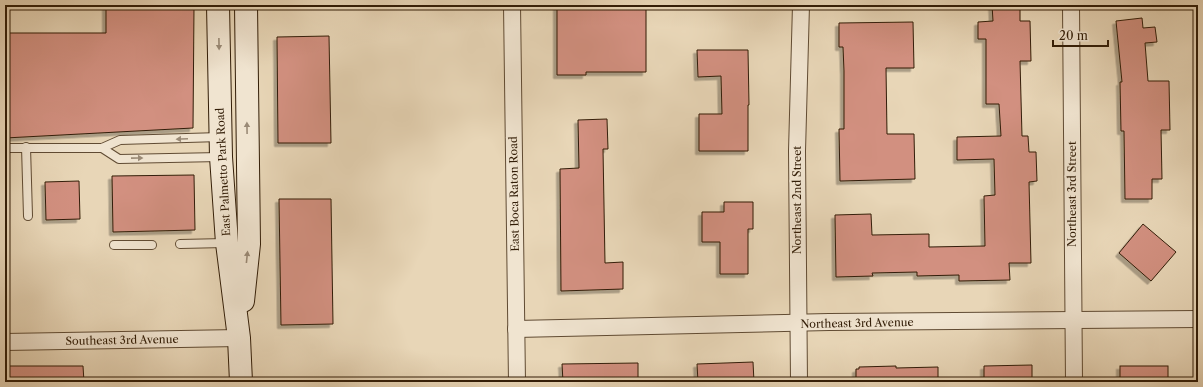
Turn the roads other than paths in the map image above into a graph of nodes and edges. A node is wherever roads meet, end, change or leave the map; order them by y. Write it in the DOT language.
graph roads {
  1 [pos="218,5"];
  2 [pos="246,5"];
  3 [pos="512,5"];
  4 [pos="1071,5"];
  5 [pos="799,9"];
  6 [pos="26,147"];
  7 [pos="221,147"];
  8 [pos="5,148"];
  9 [pos="102,148"];
  10 [pos="28,216"];
  11 [pos="180,244"];
  12 [pos="227,244"];
  13 [pos="114,245"];
  14 [pos="152,245"];
  15 [pos="1198,319"];
  16 [pos="1073,320"];
  17 [pos="798,323"];
  18 [pos="516,329"];
  19 [pos="239,338"];
  20 [pos="5,342"];
  21 [pos="241,382"];
  22 [pos="517,382"];
  23 [pos="799,382"];
  24 [pos="1074,382"];
  1 -- 7 [label="main road, East Palmetto Park Road, one-way"];
  19 -- 2 [label="main road, East Palmetto Park Road, one-way"];
  3 -- 18 [label="street, East Boca Raton Road"];
  4 -- 16 [label="street, Northeast 3rd Street"];
  5 -- 17 [label="street, Northeast 2nd Street"];
  6 -- 8 [label="lane"];
  6 -- 9 [label="lane"];
  6 -- 10 [label="lane"];
  7 -- 9 [label="lane, one-way"];
  9 -- 7 [label="lane, one-way"];
  7 -- 12 [label="main road, East Palmetto Park Road"];
  11 -- 12 [label="lane"];
  12 -- 19 [label="main road, East Palmetto Park Road"];
  13 -- 14 [label="lane"];
  15 -- 16 [label="street, Northeast 3rd Avenue"];
  16 -- 17 [label="street, Northeast 3rd Avenue"];
  16 -- 24 [label="street, Northeast 3rd Street"];
  17 -- 18 [label="street, Northeast 3rd Avenue"];
  17 -- 23 [label="street, Northeast 2nd Street"];
  18 -- 22 [label="street, East Boca Raton Road"];
  19 -- 20 [label="street, Southeast 3rd Avenue"];
  19 -- 21 [label="main road, East Palmetto Park Road"];
}
